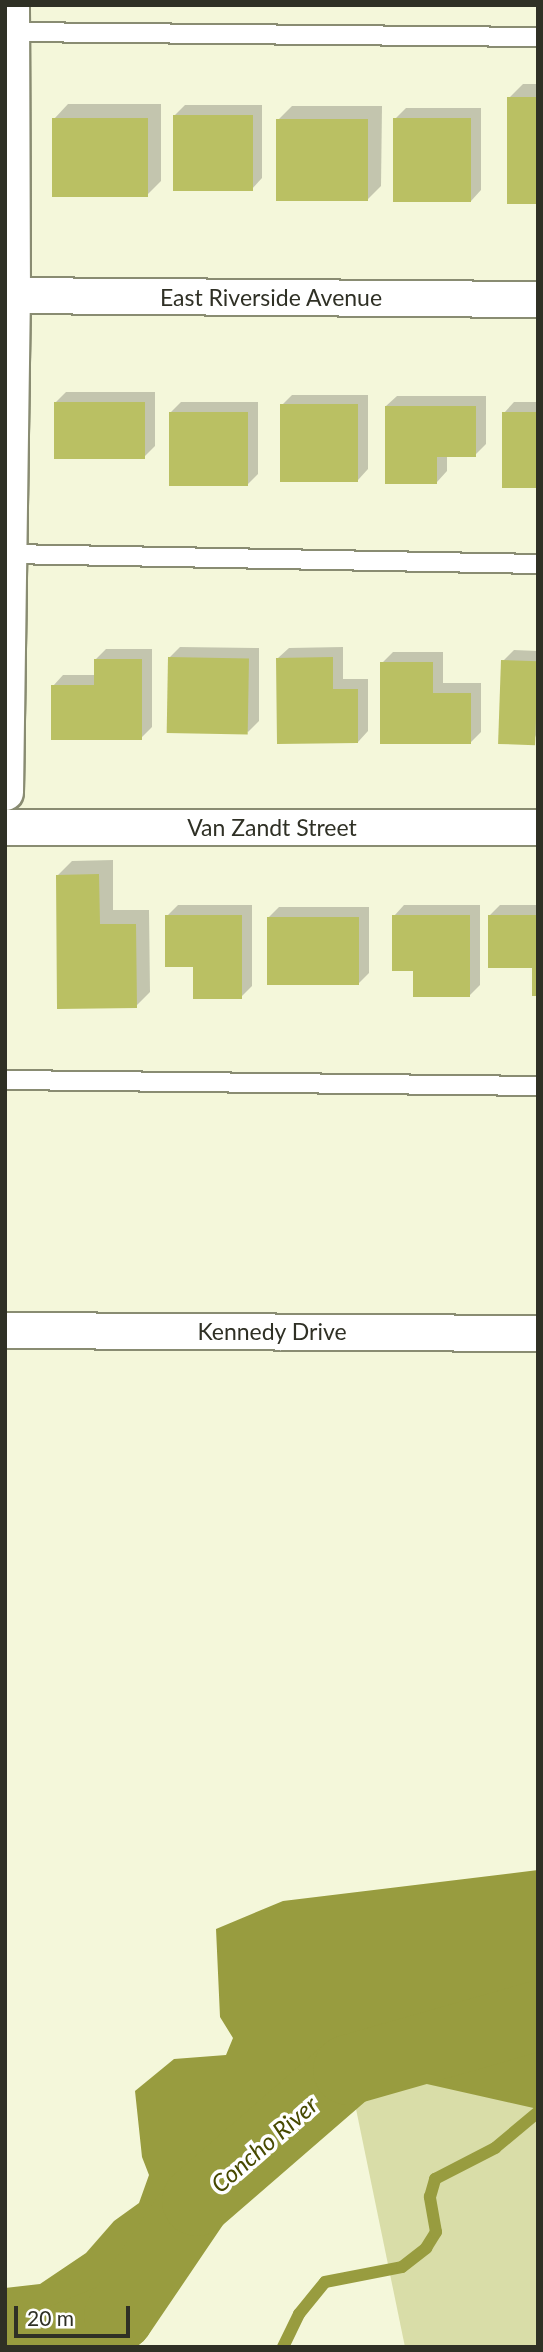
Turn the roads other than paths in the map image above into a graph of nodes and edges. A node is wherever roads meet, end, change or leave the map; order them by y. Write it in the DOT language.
graph roads {
  1 [pos="10,18"];
  2 [pos="538,37"];
  3 [pos="9,295"];
  4 [pos="538,299"];
  5 [pos="9,554"];
  6 [pos="538,564"];
  7 [pos="5,792"];
  8 [pos="5,827"];
  9 [pos="538,827"];
  10 [pos="5,1080"];
  11 [pos="538,1086"];
  12 [pos="5,1330"];
  13 [pos="538,1332"];
  1 -- 2 [label="lane"];
  1 -- 3 [label="street"];
  3 -- 4 [label="street, East Riverside Avenue"];
  3 -- 5 [label="street"];
  5 -- 6 [label="lane"];
  5 -- 7 [label="street"];
  8 -- 9 [label="street, Van Zandt Street"];
  10 -- 11 [label="lane"];
  12 -- 13 [label="street, Kennedy Drive"];
}
